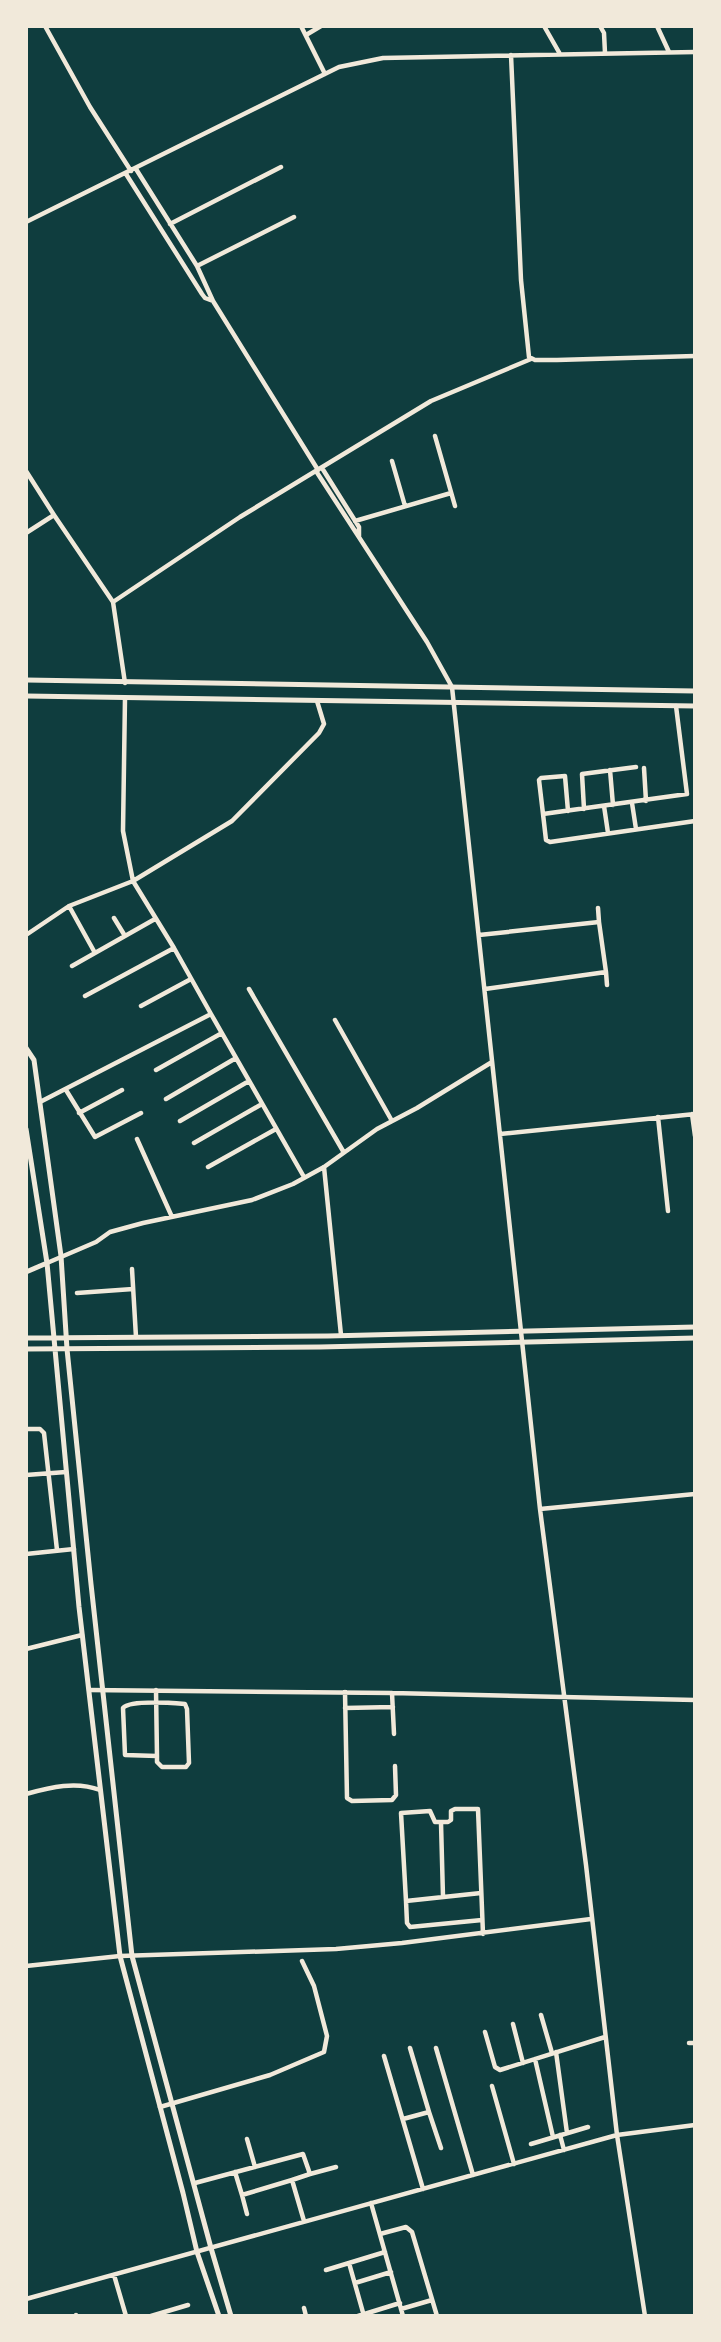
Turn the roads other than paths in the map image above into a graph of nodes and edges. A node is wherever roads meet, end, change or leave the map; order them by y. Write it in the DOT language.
graph roads {
  1 [pos="45,26"];
  2 [pos="301,26"];
  3 [pos="321,26"];
  4 [pos="555,26"];
  5 [pos="600,26"];
  6 [pos="657,26"];
  7 [pos="546,28"];
  8 [pos="306,35"];
  9 [pos="669,52"];
  10 [pos="695,52"];
  11 [pos="605,53"];
  12 [pos="560,54"];
  13 [pos="511,55"];
  14 [pos="325,74"];
  15 [pos="281,167"];
  16 [pos="131,171"];
  17 [pos="294,217"];
  18 [pos="26,222"];
  19 [pos="170,224"];
  20 [pos="197,266"];
  21 [pos="213,301"];
  22 [pos="695,356"];
  23 [pos="531,359"];
  24 [pos="435,436"];
  25 [pos="392,461"];
  26 [pos="318,470"];
  27 [pos="26,471"];
  28 [pos="451,493"];
  29 [pos="405,506"];
  30 [pos="455,506"];
  31 [pos="54,515"];
  32 [pos="355,520"];
  33 [pos="26,533"];
  34 [pos="359,536"];
  35 [pos="113,602"];
  36 [pos="26,680"];
  37 [pos="125,683"];
  38 [pos="452,687"];
  39 [pos="695,691"];
  40 [pos="26,696"];
  41 [pos="125,698"];
  42 [pos="317,701"];
  43 [pos="454,702"];
  44 [pos="676,706"];
  45 [pos="695,706"];
  46 [pos="636,767"];
  47 [pos="643,768"];
  48 [pos="610,770"];
  49 [pos="646,801"];
  50 [pos="632,803"];
  51 [pos="613,805"];
  52 [pos="604,806"];
  53 [pos="584,809"];
  54 [pos="568,811"];
  55 [pos="543,814"];
  56 [pos="695,821"];
  57 [pos="636,830"];
  58 [pos="608,833"];
  59 [pos="132,881"];
  60 [pos="69,906"];
  61 [pos="598,908"];
  62 [pos="114,918"];
  63 [pos="155,919"];
  64 [pos="599,922"];
  65 [pos="26,935"];
  66 [pos="479,935"];
  67 [pos="124,936"];
  68 [pos="174,948"];
  69 [pos="94,953"];
  70 [pos="72,966"];
  71 [pos="606,972"];
  72 [pos="191,979"];
  73 [pos="607,985"];
  74 [pos="249,989"];
  75 [pos="485,989"];
  76 [pos="85,996"];
  77 [pos="141,1006"];
  78 [pos="211,1014"];
  79 [pos="335,1020"];
  80 [pos="222,1034"];
  81 [pos="26,1048"];
  82 [pos="236,1058"];
  83 [pos="492,1062"];
  84 [pos="156,1070"];
  85 [pos="248,1080"];
  86 [pos="65,1090"];
  87 [pos="122,1090"];
  88 [pos="166,1099"];
  89 [pos="40,1102"];
  90 [pos="262,1104"];
  91 [pos="79,1113"];
  92 [pos="141,1113"];
  93 [pos="693,1114"];
  94 [pos="658,1117"];
  95 [pos="180,1121"];
  96 [pos="392,1121"];
  97 [pos="26,1129"];
  98 [pos="276,1129"];
  99 [pos="500,1134"];
  100 [pos="695,1136"];
  101 [pos="137,1139"];
  102 [pos="194,1143"];
  103 [pos="344,1152"];
  104 [pos="208,1167"];
  105 [pos="324,1167"];
  106 [pos="304,1177"];
  107 [pos="668,1211"];
  108 [pos="172,1217"];
  109 [pos="61,1256"];
  110 [pos="47,1263"];
  111 [pos="132,1269"];
  112 [pos="26,1272"];
  113 [pos="133,1289"];
  114 [pos="77,1293"];
  115 [pos="695,1327"];
  116 [pos="521,1331"];
  117 [pos="341,1335"];
  118 [pos="136,1337"];
  119 [pos="26,1338"];
  120 [pos="55,1338"];
  121 [pos="67,1338"];
  122 [pos="695,1338"];
  123 [pos="523,1343"];
  124 [pos="26,1349"];
  125 [pos="56,1349"];
  126 [pos="67,1349"];
  127 [pos="26,1429"];
  128 [pos="66,1472"];
  129 [pos="50,1473"];
  130 [pos="26,1475"];
  131 [pos="695,1494"];
  132 [pos="540,1509"];
  133 [pos="74,1549"];
  134 [pos="57,1550"];
  135 [pos="26,1554"];
  136 [pos="82,1635"];
  137 [pos="26,1649"];
  138 [pos="89,1690"];
  139 [pos="102,1690"];
  140 [pos="156,1690"];
  141 [pos="345,1692"];
  142 [pos="392,1693"];
  143 [pos="562,1696"];
  144 [pos="695,1700"];
  145 [pos="156,1704"];
  146 [pos="393,1707"];
  147 [pos="345,1708"];
  148 [pos="394,1734"];
  149 [pos="157,1756"];
  150 [pos="395,1766"];
  151 [pos="100,1790"];
  152 [pos="26,1794"];
  153 [pos="442,1823"];
  154 [pos="481,1893"];
  155 [pos="443,1897"];
  156 [pos="406,1901"];
  157 [pos="591,1919"];
  158 [pos="482,1920"];
  159 [pos="482,1934"];
  160 [pos="120,1956"];
  161 [pos="132,1956"];
  162 [pos="302,1961"];
  163 [pos="26,1966"];
  164 [pos="541,2015"];
  165 [pos="513,2024"];
  166 [pos="485,2032"];
  167 [pos="604,2037"];
  168 [pos="410,2048"];
  169 [pos="436,2048"];
  170 [pos="554,2053"];
  171 [pos="384,2056"];
  172 [pos="536,2059"];
  173 [pos="523,2063"];
  174 [pos="492,2087"];
  175 [pos="171,2103"];
  176 [pos="160,2107"];
  177 [pos="429,2112"];
  178 [pos="403,2119"];
  179 [pos="695,2125"];
  180 [pos="588,2127"];
  181 [pos="567,2133"];
  182 [pos="560,2135"];
  183 [pos="617,2135"];
  184 [pos="553,2137"];
  185 [pos="247,2139"];
  186 [pos="531,2144"];
  187 [pos="441,2148"];
  188 [pos="564,2150"];
  189 [pos="514,2164"];
  190 [pos="255,2167"];
  191 [pos="336,2167"];
  192 [pos="235,2172"];
  193 [pos="310,2174"];
  194 [pos="473,2175"];
  195 [pos="292,2180"];
  196 [pos="195,2183"];
  197 [pos="423,2189"];
  198 [pos="242,2195"];
  199 [pos="371,2203"];
  200 [pos="247,2214"];
  201 [pos="304,2221"];
  202 [pos="380,2234"];
  203 [pos="211,2248"];
  204 [pos="197,2252"];
  205 [pos="385,2252"];
  206 [pos="349,2263"];
  207 [pos="326,2270"];
  208 [pos="391,2272"];
  209 [pos="114,2275"];
  210 [pos="355,2283"];
  211 [pos="26,2299"];
  212 [pos="432,2300"];
  213 [pos="188,2305"];
  214 [pos="401,2306"];
  215 [pos="304,2308"];
  216 [pos="170,2313"];
  217 [pos="362,2315"];
  218 [pos="125,2316"];
  219 [pos="152,2316"];
  220 [pos="219,2316"];
  221 [pos="231,2316"];
  222 [pos="306,2316"];
  223 [pos="403,2316"];
  224 [pos="437,2316"];
  225 [pos="645,2316"];
  1 -- 16 [label="street"];
  2 -- 8 [label="street"];
  3 -- 8 [label="street"];
  4 -- 7 [label="street"];
  5 -- 11 [label="street"];
  6 -- 9 [label="street"];
  7 -- 12 [label="street"];
  8 -- 14 [label="street"];
  9 -- 10 [label="street"];
  9 -- 11 [label="street"];
  11 -- 12 [label="street"];
  12 -- 13 [label="street"];
  13 -- 14 [label="street"];
  13 -- 23 [label="street"];
  14 -- 16 [label="street"];
  15 -- 19 [label="street"];
  16 -- 18 [label="street"];
  16 -- 19 [label="street"];
  16 -- 21 [label="street"];
  17 -- 20 [label="street"];
  19 -- 20 [label="street"];
  20 -- 21 [label="street"];
  21 -- 26 [label="street"];
  22 -- 23 [label="street"];
  23 -- 26 [label="street"];
  24 -- 28 [label="street"];
  25 -- 29 [label="street"];
  26 -- 32 [label="street"];
  26 -- 34 [label="street"];
  26 -- 35 [label="street"];
  27 -- 31 [label="street"];
  28 -- 29 [label="street"];
  28 -- 30 [label="street"];
  29 -- 32 [label="street"];
  31 -- 33 [label="street"];
  31 -- 35 [label="street"];
  32 -- 34 [label="street"];
  34 -- 38 [label="street"];
  35 -- 37 [label="street"];
  36 -- 37 [label="street"];
  37 -- 38 [label="street"];
  38 -- 39 [label="street"];
  38 -- 43 [label="street"];
  40 -- 41 [label="street"];
  41 -- 42 [label="street"];
  41 -- 59 [label="street"];
  42 -- 43 [label="street"];
  42 -- 59 [label="street"];
  43 -- 44 [label="street"];
  43 -- 66 [label="street"];
  44 -- 45 [label="street"];
  44 -- 49 [label="street"];
  46 -- 48 [label="street"];
  47 -- 49 [label="street"];
  48 -- 51 [label="street"];
  48 -- 53 [label="street"];
  49 -- 50 [label="street"];
  50 -- 51 [label="street"];
  50 -- 57 [label="street"];
  51 -- 52 [label="street"];
  52 -- 53 [label="street"];
  52 -- 58 [label="street"];
  53 -- 54 [label="street"];
  54 -- 55 [label="street"];
  54 -- 55 [label="street"];
  55 -- 58 [label="street"];
  56 -- 57 [label="street"];
  57 -- 58 [label="street"];
  59 -- 60 [label="street"];
  59 -- 63 [label="street"];
  60 -- 65 [label="street"];
  60 -- 69 [label="street"];
  61 -- 64 [label="street"];
  62 -- 67 [label="street"];
  63 -- 67 [label="street"];
  63 -- 68 [label="street"];
  64 -- 66 [label="street"];
  64 -- 71 [label="street"];
  66 -- 75 [label="street"];
  67 -- 69 [label="street"];
  68 -- 72 [label="street"];
  68 -- 76 [label="street"];
  69 -- 70 [label="street"];
  71 -- 73 [label="street"];
  71 -- 75 [label="street"];
  72 -- 77 [label="street"];
  72 -- 78 [label="street"];
  74 -- 103 [label="street"];
  75 -- 83 [label="street"];
  78 -- 80 [label="street"];
  78 -- 86 [label="street"];
  79 -- 96 [label="street"];
  80 -- 82 [label="street"];
  80 -- 84 [label="street"];
  81 -- 89 [label="street"];
  82 -- 85 [label="street"];
  82 -- 88 [label="street"];
  83 -- 96 [label="street"];
  83 -- 99 [label="street"];
  85 -- 90 [label="street"];
  85 -- 95 [label="street"];
  86 -- 89 [label="street"];
  86 -- 91 [label="street"];
  87 -- 91 [label="street"];
  89 -- 109 [label="street"];
  90 -- 98 [label="street"];
  90 -- 102 [label="street"];
  91 -- 92 [label="street"];
  93 -- 94 [label="street"];
  93 -- 100 [label="street"];
  94 -- 99 [label="street"];
  94 -- 107 [label="street"];
  96 -- 103 [label="street"];
  97 -- 110 [label="street"];
  98 -- 104 [label="street"];
  98 -- 106 [label="street"];
  99 -- 116 [label="street"];
  101 -- 108 [label="street"];
  103 -- 105 [label="street"];
  105 -- 106 [label="street"];
  105 -- 117 [label="street"];
  106 -- 108 [label="street"];
  108 -- 109 [label="street"];
  109 -- 110 [label="street"];
  109 -- 121 [label="street"];
  110 -- 112 [label="street"];
  110 -- 120 [label="street"];
  111 -- 113 [label="street"];
  113 -- 114 [label="street"];
  113 -- 118 [label="street"];
  115 -- 116 [label="street"];
  116 -- 117 [label="street"];
  116 -- 123 [label="street"];
  117 -- 118 [label="street"];
  118 -- 121 [label="street"];
  119 -- 120 [label="street"];
  120 -- 121 [label="street"];
  120 -- 125 [label="street"];
  121 -- 126 [label="street"];
  122 -- 123 [label="street"];
  123 -- 126 [label="street"];
  123 -- 132 [label="street"];
  124 -- 125 [label="street"];
  125 -- 126 [label="street"];
  125 -- 128 [label="street"];
  126 -- 139 [label="street"];
  127 -- 129 [label="street"];
  128 -- 129 [label="street"];
  128 -- 133 [label="street"];
  129 -- 130 [label="street"];
  129 -- 134 [label="street"];
  131 -- 132 [label="street"];
  132 -- 143 [label="street"];
  133 -- 134 [label="street"];
  133 -- 136 [label="street"];
  134 -- 135 [label="street"];
  136 -- 137 [label="street"];
  136 -- 138 [label="street"];
  138 -- 139 [label="street"];
  138 -- 151 [label="street"];
  139 -- 140 [label="street"];
  139 -- 161 [label="street"];
  140 -- 141 [label="street"];
  140 -- 145 [label="street"];
  141 -- 142 [label="street"];
  141 -- 147 [label="street"];
  142 -- 143 [label="street"];
  142 -- 146 [label="street"];
  143 -- 144 [label="street"];
  143 -- 157 [label="street"];
  145 -- 149 [label="street"];
  145 -- 149 [label="street"];
  145 -- 149 [label="street"];
  146 -- 147 [label="street"];
  146 -- 148 [label="street"];
  147 -- 150 [label="street"];
  151 -- 152 [label="street"];
  151 -- 160 [label="street"];
  153 -- 154 [label="street"];
  153 -- 155 [label="street"];
  153 -- 156 [label="street"];
  154 -- 155 [label="street"];
  154 -- 158 [label="street"];
  155 -- 156 [label="street"];
  156 -- 158 [label="street"];
  157 -- 159 [label="street"];
  157 -- 167 [label="street"];
  158 -- 159 [label="street"];
  159 -- 161 [label="street"];
  160 -- 161 [label="street"];
  160 -- 163 [label="street"];
  160 -- 176 [label="street"];
  161 -- 175 [label="street"];
  162 -- 175 [label="street"];
  164 -- 170 [label="street"];
  165 -- 173 [label="street"];
  166 -- 173 [label="street"];
  167 -- 170 [label="street"];
  167 -- 183 [label="street"];
  168 -- 177 [label="street"];
  169 -- 194 [label="street"];
  170 -- 172 [label="street"];
  170 -- 181 [label="street"];
  171 -- 178 [label="street"];
  172 -- 173 [label="street"];
  172 -- 184 [label="street"];
  174 -- 189 [label="street"];
  175 -- 176 [label="street"];
  175 -- 196 [label="street"];
  176 -- 204 [label="street"];
  177 -- 178 [label="street"];
  177 -- 187 [label="street"];
  178 -- 197 [label="street"];
  179 -- 183 [label="street"];
  180 -- 181 [label="street"];
  181 -- 182 [label="street"];
  182 -- 184 [label="street"];
  182 -- 188 [label="street"];
  183 -- 188 [label="street"];
  183 -- 225 [label="street"];
  184 -- 186 [label="street"];
  185 -- 190 [label="street"];
  188 -- 189 [label="street"];
  189 -- 194 [label="street"];
  190 -- 192 [label="street"];
  190 -- 193 [label="street"];
  191 -- 193 [label="street"];
  192 -- 196 [label="street"];
  192 -- 198 [label="street"];
  193 -- 195 [label="street"];
  194 -- 197 [label="street"];
  195 -- 198 [label="street"];
  195 -- 201 [label="street"];
  196 -- 203 [label="street"];
  197 -- 199 [label="street"];
  198 -- 200 [label="street"];
  199 -- 201 [label="street"];
  199 -- 202 [label="street"];
  201 -- 203 [label="street"];
  202 -- 205 [label="street"];
  202 -- 212 [label="street"];
  203 -- 204 [label="street"];
  203 -- 221 [label="street"];
  204 -- 209 [label="street"];
  204 -- 220 [label="street"];
  205 -- 206 [label="street"];
  205 -- 208 [label="street"];
  206 -- 207 [label="street"];
  206 -- 210 [label="street"];
  208 -- 210 [label="street"];
  208 -- 214 [label="street"];
  209 -- 211 [label="street"];
  209 -- 218 [label="street"];
  210 -- 217 [label="street"];
  212 -- 214 [label="street"];
  212 -- 224 [label="street"];
  213 -- 216 [label="street"];
  214 -- 217 [label="street"];
  214 -- 223 [label="street"];
  215 -- 222 [label="street"];
  216 -- 219 [label="street"];
}
